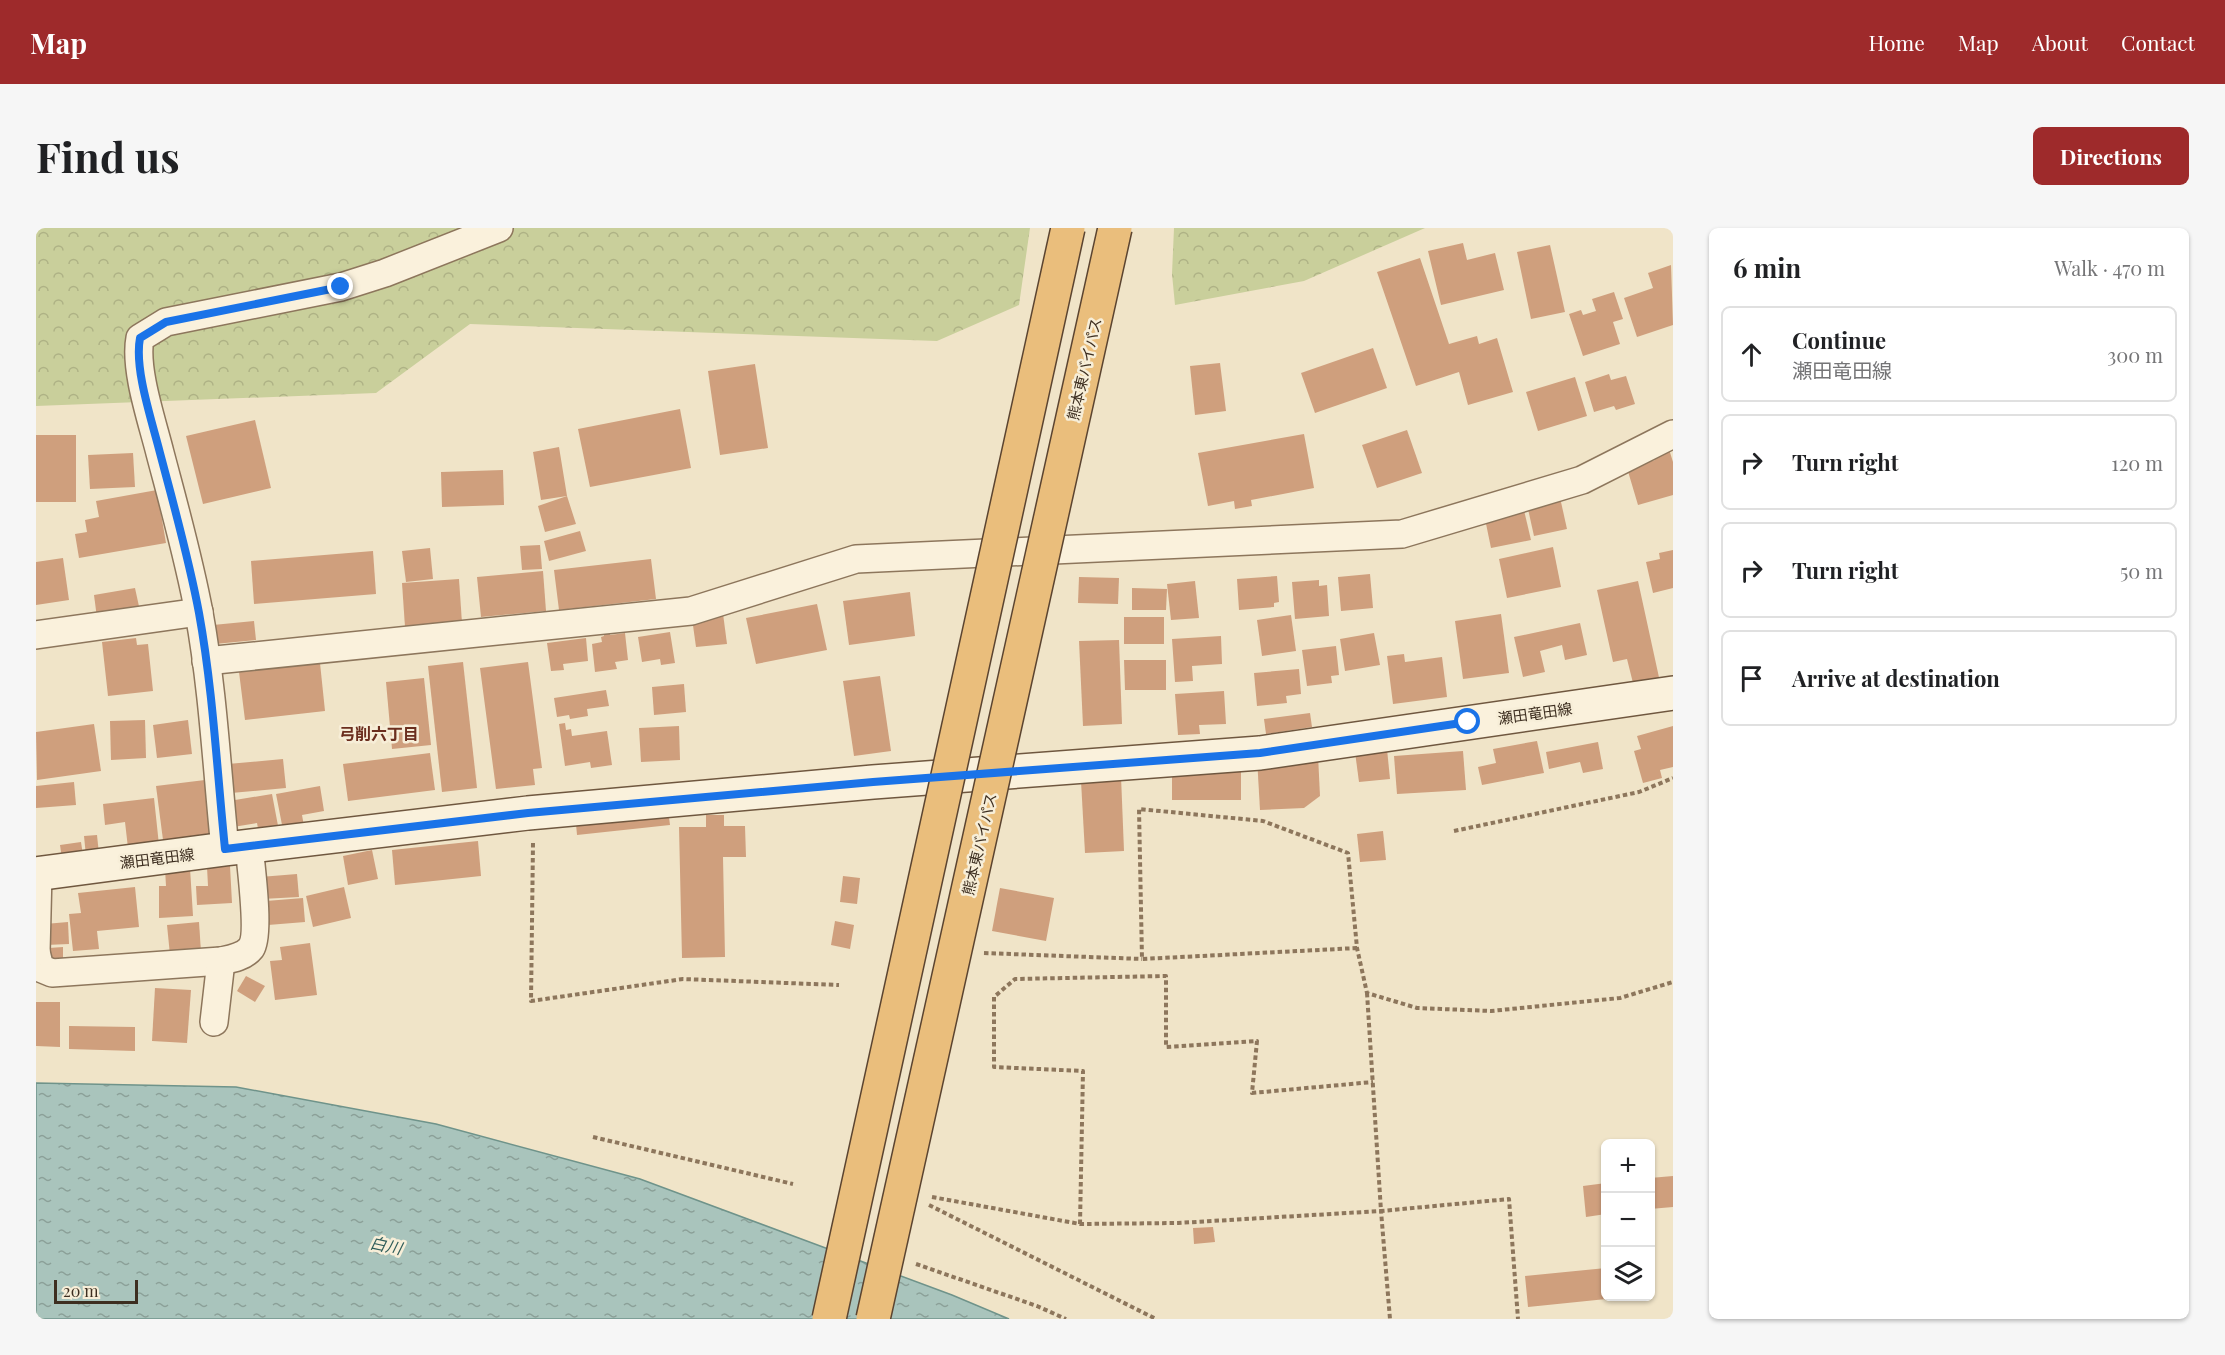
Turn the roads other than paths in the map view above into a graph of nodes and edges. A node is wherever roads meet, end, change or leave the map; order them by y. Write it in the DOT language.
graph roads {
  1 [pos="499,228"];
  2 [pos="1068,228"];
  3 [pos="1115,228"];
  4 [pos="1673,434"];
  5 [pos="199,612"];
  6 [pos="36,634"];
  7 [pos="206,661"];
  8 [pos="1673,693"];
  9 [pos="237,848"];
  10 [pos="37,874"];
  11 [pos="36,952"];
  12 [pos="221,961"];
  13 [pos="214,1022"];
  14 [pos="829,1319"];
  15 [pos="873,1319"];
  1 -- 5 [label="street"];
  2 -- 14 [label="highway, bridge"];
  3 -- 15 [label="highway, 熊本東バイパス, bridge"];
  4 -- 7 [label="street"];
  5 -- 6 [label="street"];
  5 -- 7 [label="street"];
  7 -- 9 [label="street"];
  8 -- 9 [label="main road, 瀬田竜田線"];
  9 -- 10 [label="main road, 瀬田竜田線"];
  9 -- 12 [label="street"];
  10 -- 11 [label="street"];
  11 -- 12 [label="street"];
  12 -- 13 [label="street"];
}
